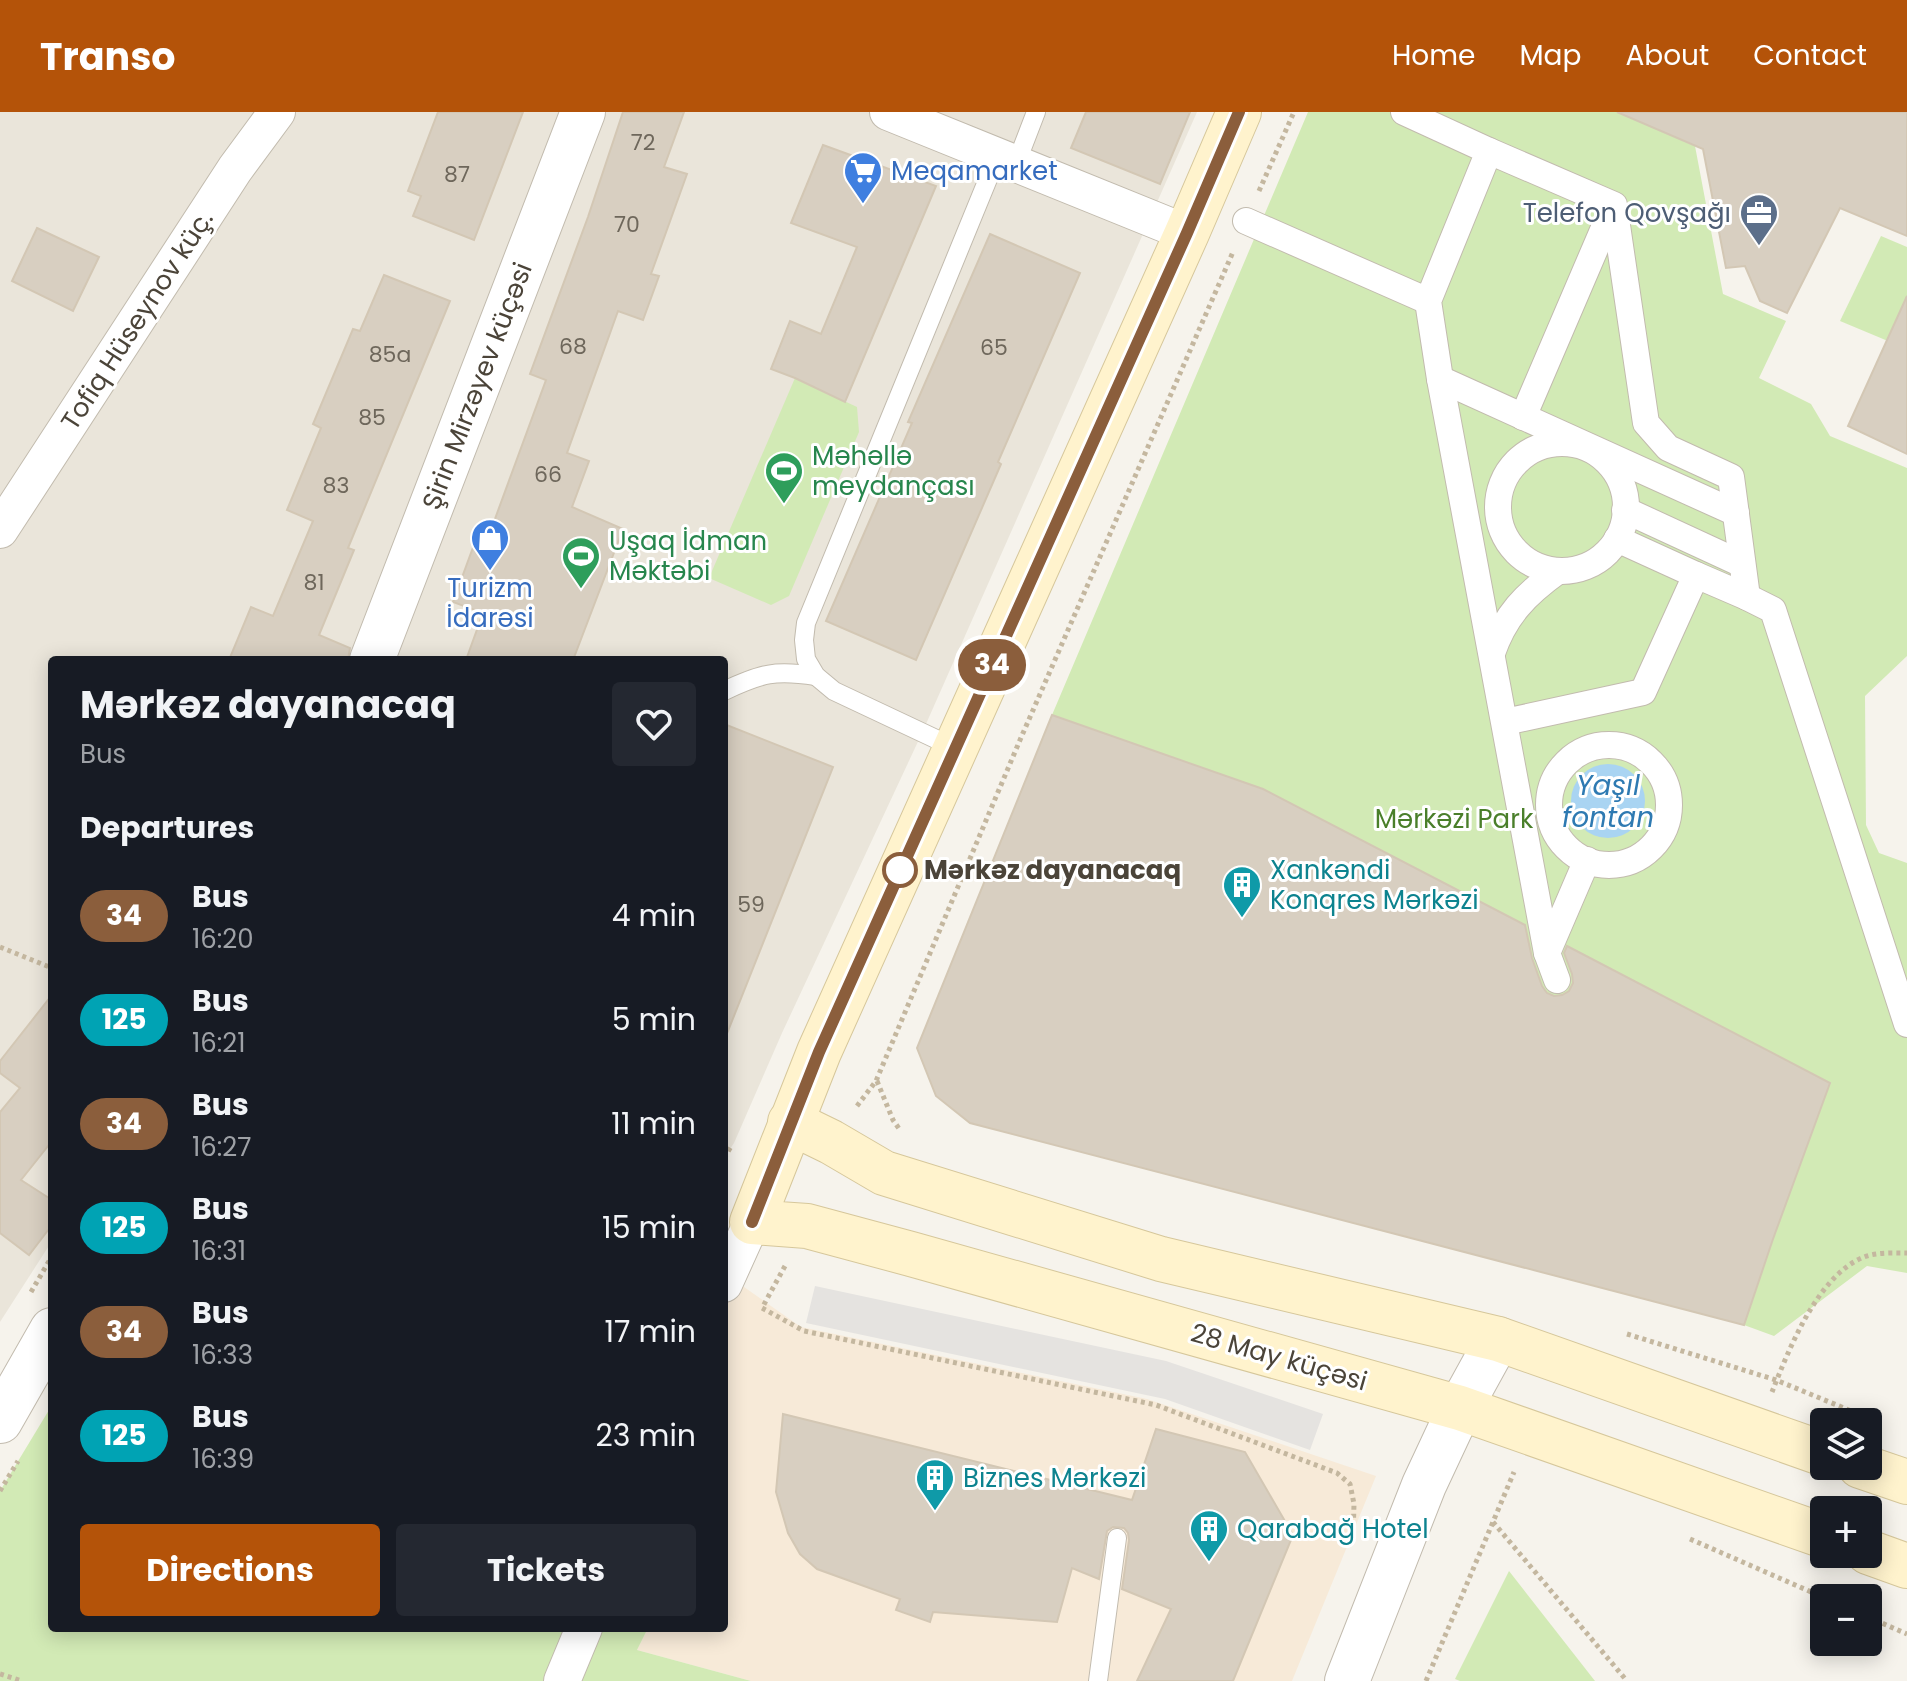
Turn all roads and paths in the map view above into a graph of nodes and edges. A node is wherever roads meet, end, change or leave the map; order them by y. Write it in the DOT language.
graph roads {
  1 [pos="277,112"];
  2 [pos="583,112"];
  3 [pos="888,112"];
  4 [pos="1036,112"];
  5 [pos="1239,112"];
  6 [pos="1294,112"];
  7 [pos="1404,112"];
  8 [pos="1489,151"];
  9 [pos="1006,160"];
  10 [pos="1614,205"];
  11 [pos="1246,221"];
  12 [pos="1187,233"];
  13 [pos="1428,301"];
  14 [pos="1440,379"];
  15 [pos="1523,417"];
  16 [pos="1591,447"];
  17 [pos="1625,510"];
  18 [pos="1736,513"];
  19 [pos="0,530"];
  20 [pos="1617,539"];
  21 [pos="1742,564"];
  22 [pos="1558,571"];
  23 [pos="1696,575"];
  24 [pos="1747,597"];
  25 [pos="1492,653"];
  26 [pos="374,656"];
  27 [pos="816,676"];
  28 [pos="728,689"];
  29 [pos="1505,722"];
  30 [pos="955,748"];
  31 [pos="1513,769"];
  32 [pos="1558,774"];
  33 [pos="1587,860"];
  34 [pos="0,947"];
  35 [pos="1547,953"];
  36 [pos="48,966"];
  37 [pos="1557,980"];
  38 [pos="1907,1024"];
  39 [pos="876,1081"];
  40 [pos="790,1122"];
  41 [pos="738,1221"];
  42 [pos="1907,1253"];
  43 [pos="728,1266"];
  44 [pos="762,1308"];
  45 [pos="1614,1330"];
  46 [pos="48,1337"];
  47 [pos="1498,1339"];
  48 [pos="1787,1355"];
  49 [pos="1460,1408"];
  50 [pos="1844,1408"];
  51 [pos="0,1421"];
  52 [pos="1531,1432"];
  53 [pos="1810,1449"];
  54 [pos="1882,1473"];
  55 [pos="1907,1482"];
  56 [pos="1493,1522"];
  57 [pos="1810,1531"];
  58 [pos="1117,1538"];
  59 [pos="1353,1543"];
  60 [pos="1882,1557"];
  61 [pos="1907,1566"];
  62 [pos="1882,1623"];
  63 [pos="582,1632"];
  64 [pos="1907,1634"];
  65 [pos="0,1674"];
  66 [pos="22,1681"];
  67 [pos="562,1681"];
  68 [pos="1098,1681"];
  69 [pos="1347,1681"];
  70 [pos="1426,1681"];
  71 [pos="1627,1681"];
  1 -- 19 [label="street, Tofiq Hüseynov küç."];
  2 -- 26 [label="street, Şirin Mirzəyev küçəsi"];
  3 -- 9 [label="street"];
  4 -- 9 [label="lane"];
  5 -- 12 [label="main road"];
  6 -- 11 [label="path"];
  7 -- 8 [label="street"];
  8 -- 10 [label="street"];
  8 -- 13 [label="street"];
  9 -- 12 [label="street"];
  9 -- 27 [label="lane"];
  10 -- 15 [label="street"];
  10 -- 18 [label="street"];
  11 -- 13 [label="street"];
  11 -- 39 [label="path"];
  12 -- 30 [label="main road"];
  13 -- 14 [label="street"];
  14 -- 15 [label="street"];
  14 -- 25 [label="street"];
  15 -- 16 [label="street"];
  16 -- 17 [label="street"];
  16 -- 18 [label="street"];
  16 -- 22 [label="street"];
  17 -- 20 [label="street"];
  17 -- 21 [label="street"];
  18 -- 21 [label="street"];
  20 -- 22 [label="street"];
  20 -- 23 [label="street"];
  21 -- 24 [label="street"];
  22 -- 25 [label="street"];
  23 -- 24 [label="street"];
  23 -- 29 [label="street"];
  24 -- 38 [label="street"];
  25 -- 29 [label="street"];
  27 -- 28 [label="lane"];
  27 -- 30 [label="lane"];
  29 -- 31 [label="street"];
  30 -- 40 [label="main road"];
  31 -- 32 [label="street"];
  31 -- 35 [label="street"];
  32 -- 33 [label="street"];
  32 -- 33 [label="street"];
  33 -- 35 [label="street"];
  34 -- 36 [label="path"];
  35 -- 37 [label="street"];
  40 -- 41 [label="main road"];
  40 -- 47 [label="main road"];
  41 -- 43 [label="street"];
  41 -- 49 [label="main road, 28 May küçəsi"];
  42 -- 48 [label="path"];
  44 -- 59 [label="path"];
  45 -- 50 [label="path"];
  46 -- 51 [label="street"];
  47 -- 49 [label="street"];
  47 -- 53 [label="main road"];
  49 -- 52 [label="main road, 28 May küçəsi"];
  49 -- 69 [label="street"];
  52 -- 56 [label="path"];
  52 -- 57 [label="main road, 28 May küçəsi"];
  54 -- 55 [label="main road"];
  56 -- 70 [label="path"];
  56 -- 71 [label="path"];
  58 -- 68 [label="lane"];
  60 -- 61 [label="main road"];
  62 -- 64 [label="path"];
  63 -- 67 [label="street"];
  65 -- 66 [label="path"];
}
